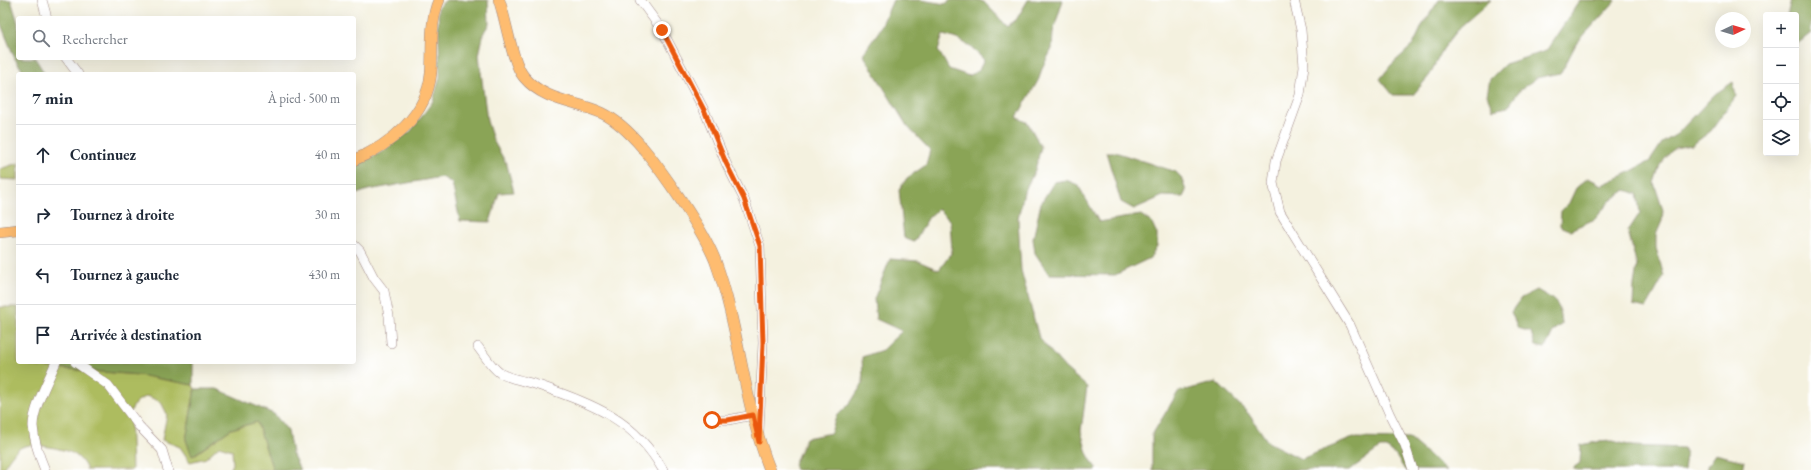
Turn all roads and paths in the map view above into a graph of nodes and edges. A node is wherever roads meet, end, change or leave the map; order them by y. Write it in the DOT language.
graph roads {
  1 [pos="42,0"];
  2 [pos="438,0"];
  3 [pos="500,0"];
  4 [pos="640,0"];
  5 [pos="1294,0"];
  6 [pos="46,16"];
  7 [pos="68,60"];
  8 [pos="76,72"];
  9 [pos="356,159"];
  10 [pos="16,230"];
  11 [pos="0,232"];
  12 [pos="356,247"];
  13 [pos="391,343"];
  14 [pos="478,347"];
  15 [pos="55,364"];
  16 [pos="79,364"];
  17 [pos="753,415"];
  18 [pos="712,420"];
  19 [pos="759,442"];
  20 [pos="45,470"];
  21 [pos="168,470"];
  22 [pos="663,470"];
  23 [pos="770,470"];
  24 [pos="1413,470"];
  1 -- 6 [label="street"];
  2 -- 9 [label="main road"];
  3 -- 17 [label="main road"];
  4 -- 19 [label="street"];
  5 -- 24 [label="street"];
  7 -- 8 [label="street"];
  10 -- 11 [label="main road"];
  12 -- 13 [label="street"];
  14 -- 22 [label="street"];
  15 -- 20 [label="street"];
  16 -- 21 [label="street"];
  17 -- 18 [label="street"];
  17 -- 19 [label="main road"];
  19 -- 23 [label="main road"];
}
